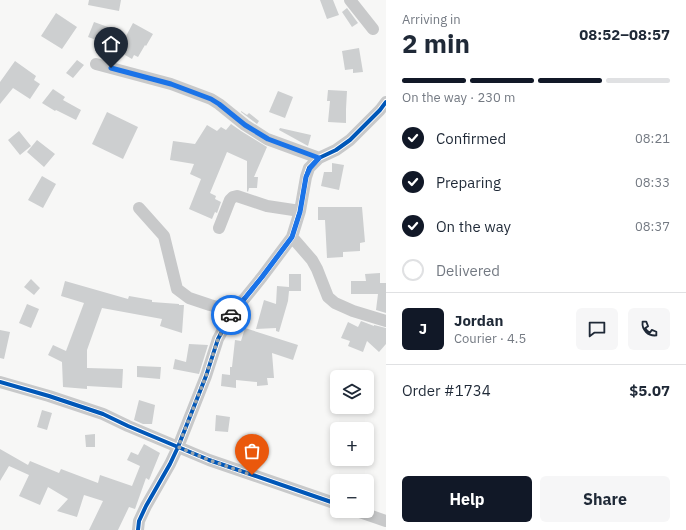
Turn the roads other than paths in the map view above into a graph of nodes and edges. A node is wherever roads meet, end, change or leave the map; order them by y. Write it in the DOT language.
graph roads {
  1 [pos="350,0"];
  2 [pos="373,29"];
  3 [pos="96,64"];
  4 [pos="386,102"];
  5 [pos="319,158"];
  6 [pos="139,208"];
  7 [pos="300,212"];
  8 [pos="219,228"];
  9 [pos="292,237"];
  10 [pos="233,311"];
  11 [pos="386,321"];
  12 [pos="0,382"];
  13 [pos="178,447"];
  14 [pos="330,502"];
  15 [pos="374,517"];
  16 [pos="386,521"];
  17 [pos="138,530"];
  1 -- 2 [label="street"];
  3 -- 5 [label="street"];
  4 -- 5 [label="street"];
  5 -- 7 [label="street"];
  6 -- 10 [label="street"];
  7 -- 8 [label="street"];
  7 -- 9 [label="street"];
  9 -- 10 [label="street"];
  9 -- 11 [label="street"];
  10 -- 13 [label="street"];
  12 -- 13 [label="street"];
  13 -- 14 [label="street"];
  13 -- 17 [label="street"];
  15 -- 16 [label="street"];
}
